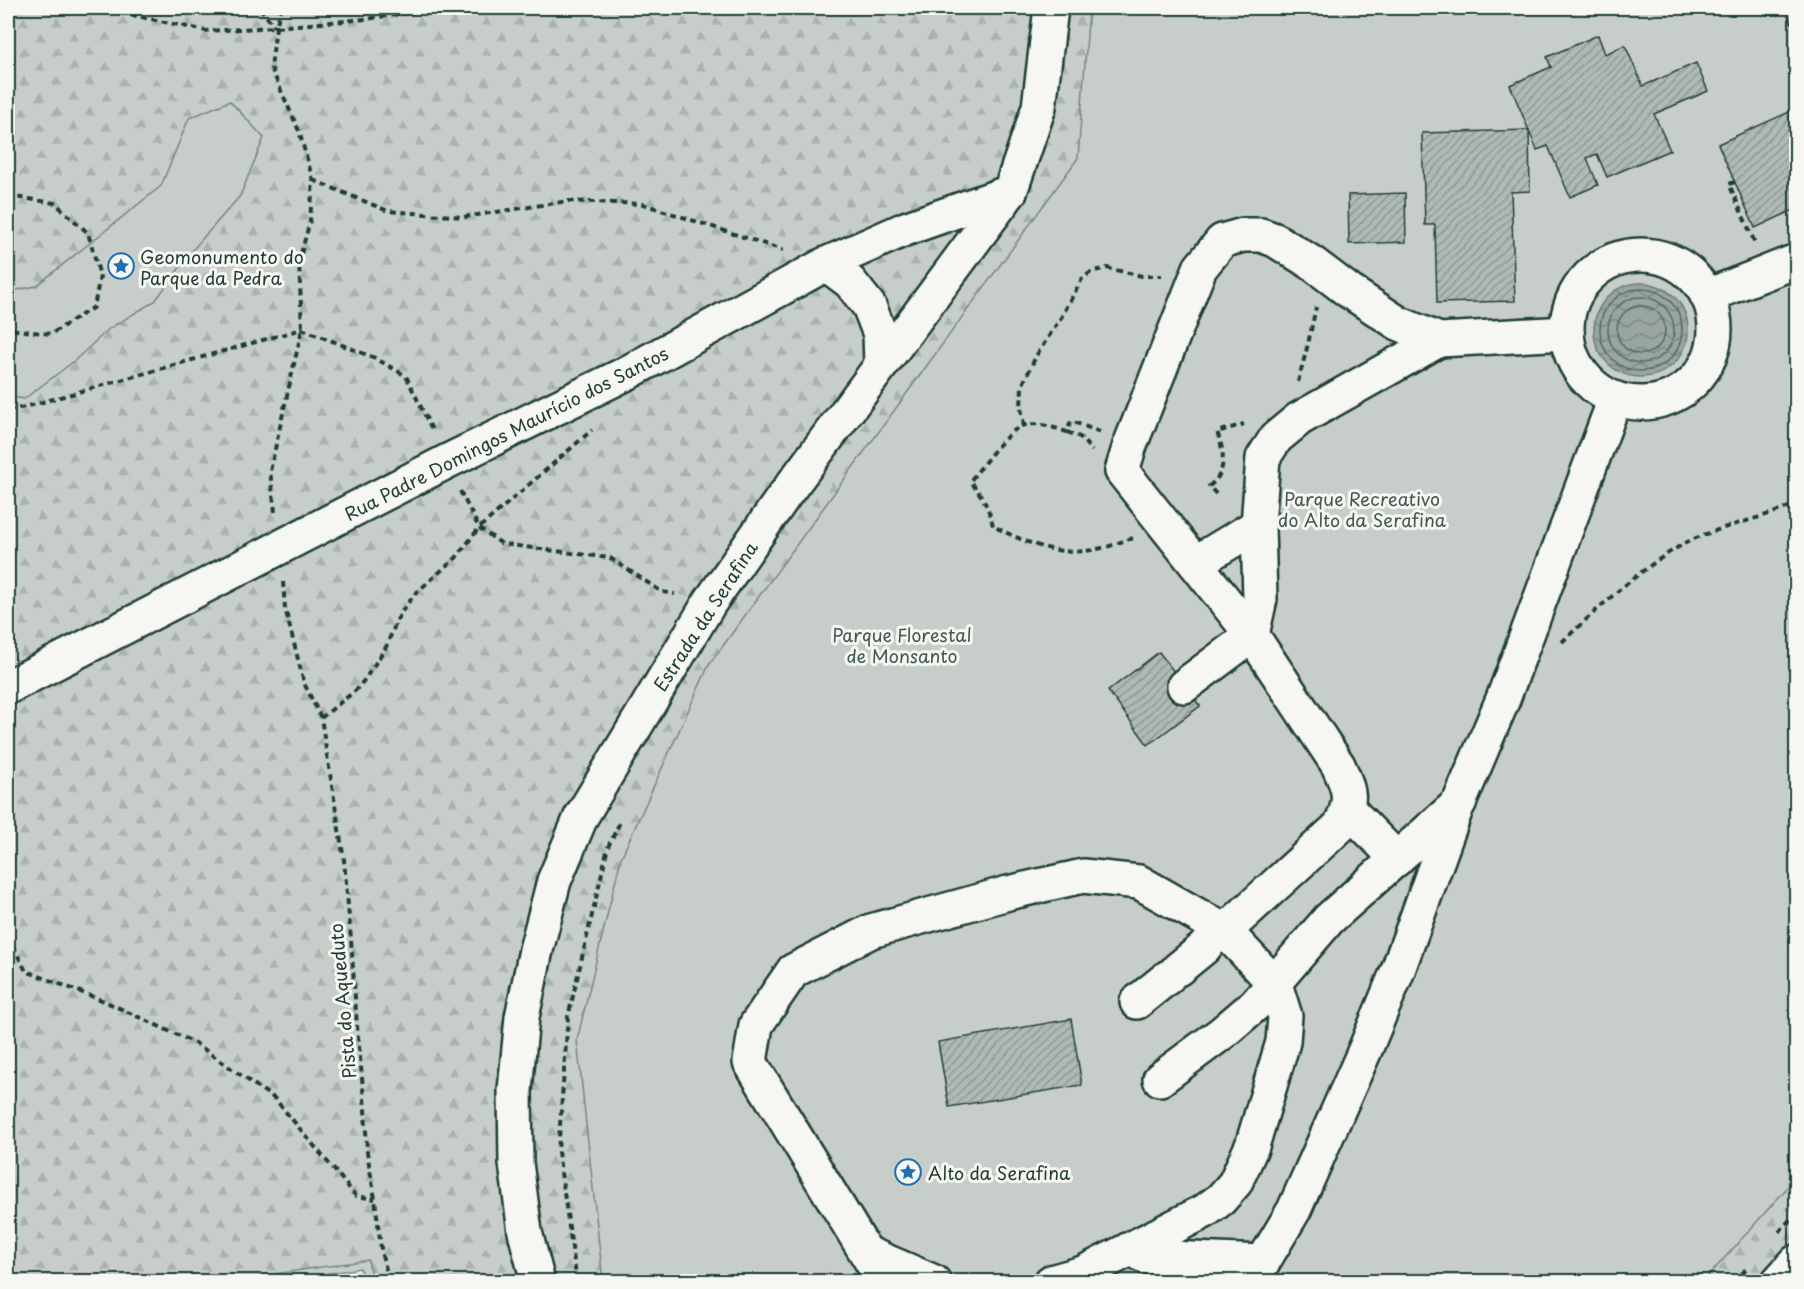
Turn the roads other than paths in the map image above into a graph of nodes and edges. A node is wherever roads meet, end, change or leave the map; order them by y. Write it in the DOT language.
graph roads {
  1 [pos="1050,8"];
  2 [pos="1010,192"];
  3 [pos="1797,261"];
  4 [pos="826,264"];
  5 [pos="1707,296"];
  6 [pos="1567,333"];
  7 [pos="1439,340"];
  8 [pos="881,364"];
  9 [pos="1615,399"];
  10 [pos="1258,525"];
  11 [pos="1186,551"];
  12 [pos="1252,635"];
  13 [pos="1184,686"];
  14 [pos="8,687"];
  15 [pos="1458,803"];
  16 [pos="1349,810"];
  17 [pos="1397,859"];
  18 [pos="1215,938"];
  19 [pos="1275,984"];
  20 [pos="1128,1010"];
  21 [pos="1160,1079"];
  22 [pos="1131,1248"];
  23 [pos="1797,1262"];
  24 [pos="877,1268"];
  25 [pos="1254,1272"];
  26 [pos="538,1281"];
  27 [pos="934,1281"];
  28 [pos="1051,1281"];
  29 [pos="1778,1281"];
  1 -- 2 [label="street, Estrada da Serafina"];
  2 -- 4 [label="street, Rua Padre Domingos Maurício dos Santos"];
  2 -- 8 [label="street, Estrada da Serafina"];
  3 -- 5 [label="street"];
  4 -- 8 [label="street"];
  4 -- 14 [label="street, Rua Padre Domingos Maurício dos Santos"];
  5 -- 6 [label="street"];
  5 -- 9 [label="street"];
  6 -- 7 [label="street"];
  6 -- 9 [label="street"];
  7 -- 10 [label="street"];
  7 -- 11 [label="street"];
  8 -- 26 [label="street, Estrada da Serafina"];
  9 -- 15 [label="street"];
  10 -- 11 [label="street"];
  10 -- 12 [label="street"];
  11 -- 12 [label="street"];
  12 -- 13 [label="street"];
  12 -- 16 [label="street"];
  15 -- 17 [label="street"];
  15 -- 25 [label="street"];
  16 -- 17 [label="street"];
  16 -- 18 [label="street"];
  17 -- 19 [label="street"];
  18 -- 19 [label="street"];
  18 -- 20 [label="street"];
  18 -- 24 [label="street"];
  19 -- 21 [label="street"];
  19 -- 22 [label="street"];
  22 -- 25 [label="street"];
  22 -- 28 [label="street"];
  23 -- 29 [label="street"];
  24 -- 27 [label="street"];
}
